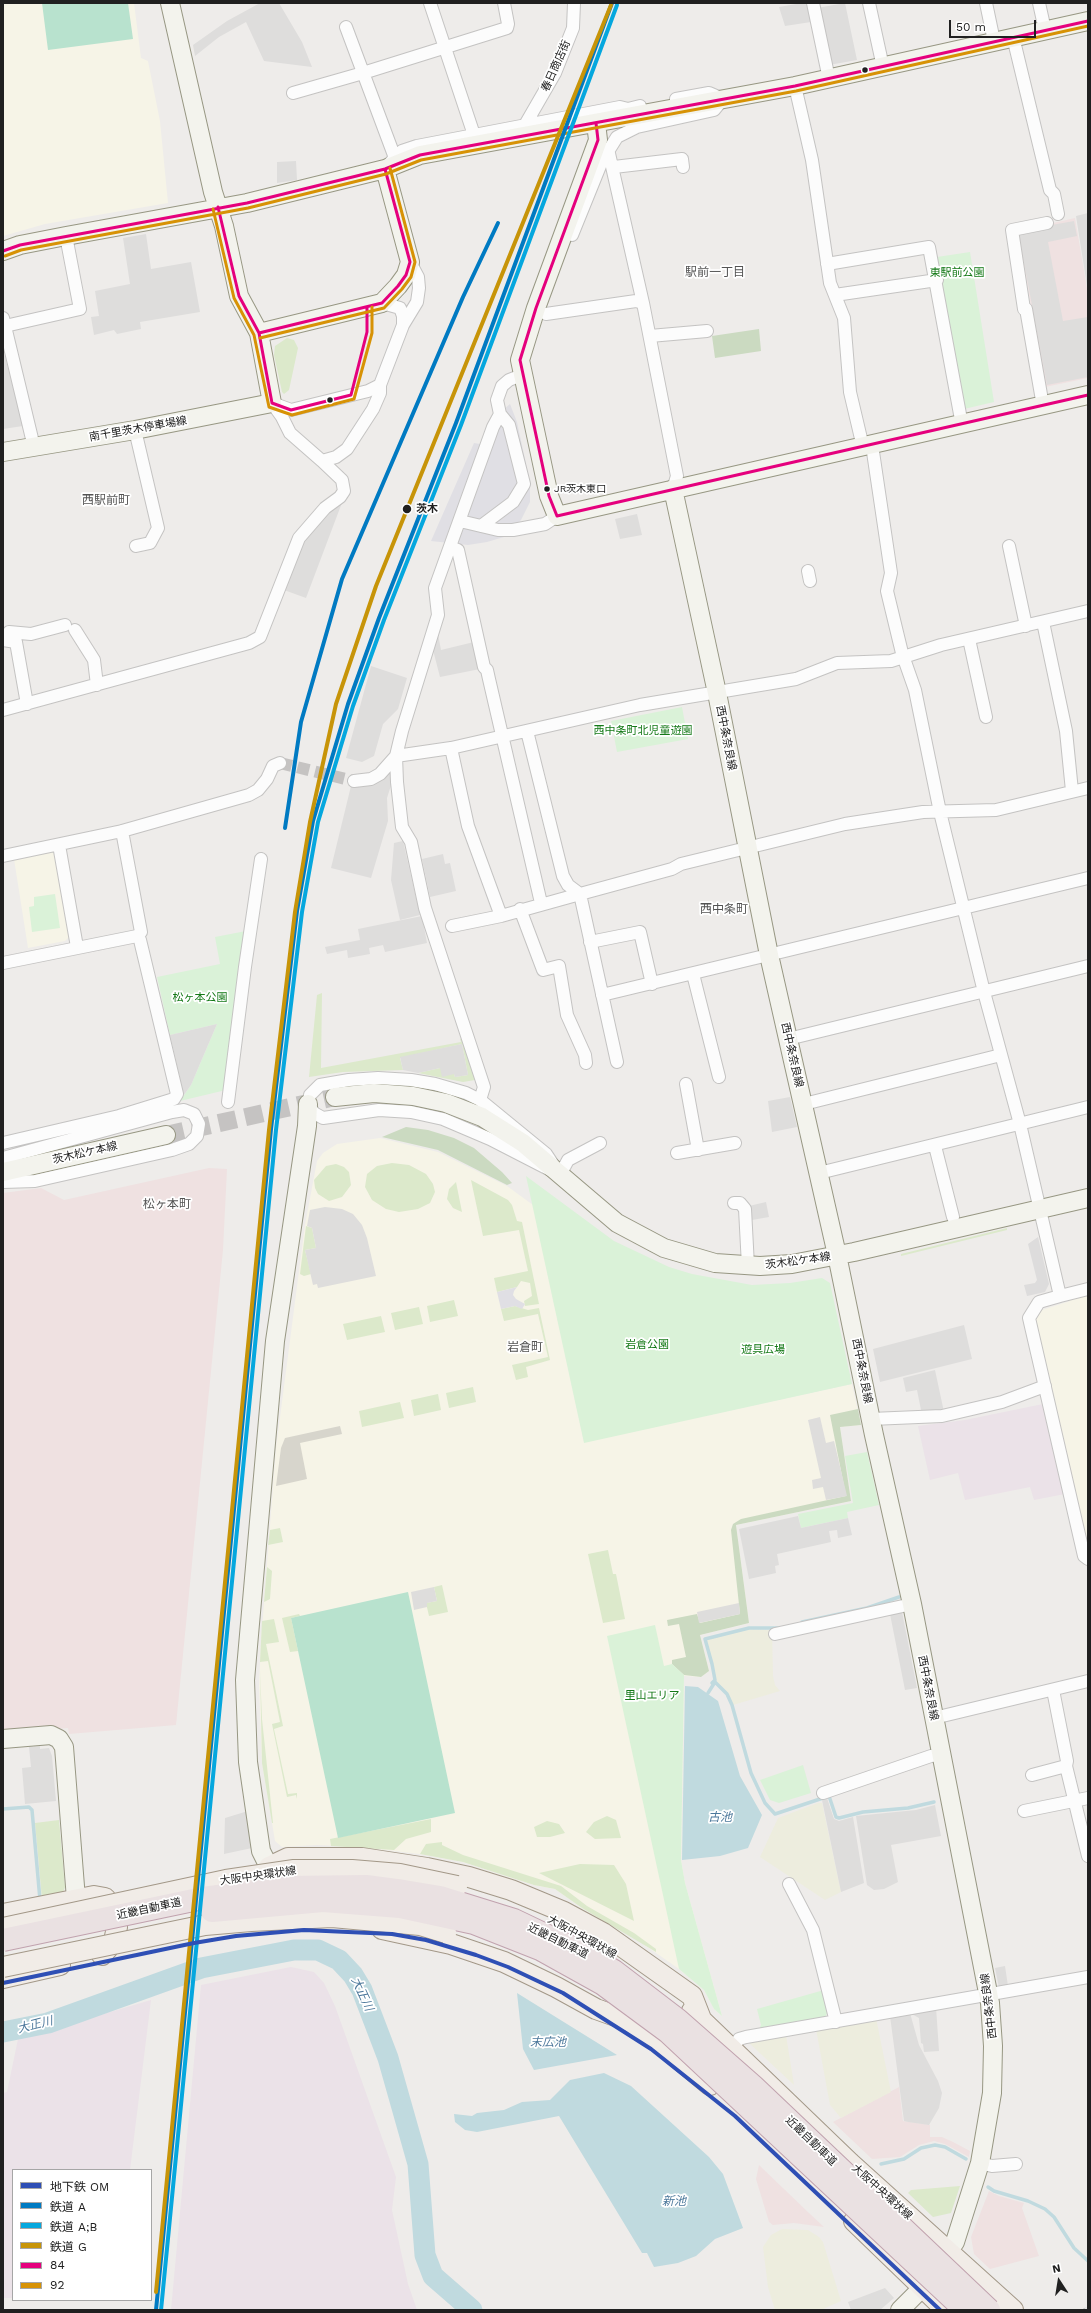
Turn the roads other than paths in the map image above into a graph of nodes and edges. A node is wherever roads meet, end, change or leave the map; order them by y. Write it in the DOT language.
graph roads {
  1 [pos="170,3"];
  2 [pos="430,3"];
  3 [pos="504,3"];
  4 [pos="574,3"];
  5 [pos="813,3"];
  6 [pos="869,3"];
  7 [pos="986,3"];
  8 [pos="1039,3"];
  9 [pos="1088,21"];
  10 [pos="346,27"];
  11 [pos="1045,30"];
  12 [pos="1013,37"];
  13 [pos="994,41"];
  14 [pos="446,47"];
  15 [pos="884,67"];
  16 [pos="364,73"];
  17 [pos="829,79"];
  18 [pos="795,86"];
  19 [pos="293,93"];
  20 [pos="724,99"];
  21 [pos="596,123"];
  22 [pos="525,125"];
  23 [pos="474,135"];
  24 [pos="608,149"];
  25 [pos="390,163"];
  26 [pos="614,167"];
  27 [pos="683,167"];
  28 [pos="218,207"];
  29 [pos="1058,214"];
  30 [pos="1047,222"];
  31 [pos="66,236"];
  32 [pos="3,251"];
  33 [pos="410,262"];
  34 [pos="827,264"];
  35 [pos="937,280"];
  36 [pos="835,295"];
  37 [pos="382,303"];
  38 [pos="643,303"];
  39 [pos="541,311"];
  40 [pos="4,322"];
  41 [pos="403,324"];
  42 [pos="707,331"];
  43 [pos="259,333"];
  44 [pos="650,336"];
  45 [pos="522,375"];
  46 [pos="380,385"];
  47 [pos="1088,395"];
  48 [pos="272,403"];
  49 [pos="1043,406"];
  50 [pos="500,414"];
  51 [pos="962,424"];
  52 [pos="134,430"];
  53 [pos="34,447"];
  54 [pos="868,450"];
  55 [pos="3,452"];
  56 [pos="322,461"];
  57 [pos="673,490"];
  58 [pos="556,516"];
  59 [pos="460,521"];
  60 [pos="481,526"];
  61 [pos="136,546"];
  62 [pos="1009,546"];
  63 [pos="450,547"];
  64 [pos="1088,611"];
  65 [pos="1043,622"];
  66 [pos="1026,626"];
  67 [pos="11,637"];
  68 [pos="969,639"];
  69 [pos="905,658"];
  70 [pos="97,685"];
  71 [pos="717,693"];
  72 [pos="27,704"];
  73 [pos="3,710"];
  74 [pos="986,717"];
  75 [pos="527,731"];
  76 [pos="502,737"];
  77 [pos="451,748"];
  78 [pos="396,756"];
  79 [pos="280,763"];
  80 [pos="354,781"];
  81 [pos="1088,788"];
  82 [pos="1072,791"];
  83 [pos="940,812"];
  84 [pos="122,831"];
  85 [pos="59,845"];
  86 [pos="747,850"];
  87 [pos="3,856"];
  88 [pos="261,859"];
  89 [pos="1088,878"];
  90 [pos="580,894"];
  91 [pos="541,904"];
  92 [pos="963,908"];
  93 [pos="520,910"];
  94 [pos="501,916"];
  95 [pos="452,926"];
  96 [pos="137,936"];
  97 [pos="590,942"];
  98 [pos="77,947"];
  99 [pos="769,956"];
  100 [pos="3,963"];
  101 [pos="1088,966"];
  102 [pos="694,974"];
  103 [pos="652,984"];
  104 [pos="984,992"];
  105 [pos="602,995"];
  106 [pos="788,1039"];
  107 [pos="1001,1055"];
  108 [pos="617,1062"];
  109 [pos="586,1063"];
  110 [pos="719,1077"];
  111 [pos="686,1084"];
  112 [pos="335,1097"];
  113 [pos="480,1100"];
  114 [pos="228,1102"];
  115 [pos="308,1104"];
  116 [pos="804,1104"];
  117 [pos="1088,1107"];
  118 [pos="315,1122"];
  119 [pos="1020,1124"];
  120 [pos="166,1135"];
  121 [pos="600,1142"];
  122 [pos="3,1143"];
  123 [pos="735,1143"];
  124 [pos="935,1146"];
  125 [pos="698,1150"];
  126 [pos="677,1153"];
  127 [pos="3,1158"];
  128 [pos="3,1172"];
  129 [pos="819,1173"];
  130 [pos="560,1175"];
  131 [pos="3,1182"];
  132 [pos="1088,1198"];
  133 [pos="734,1203"];
  134 [pos="1040,1210"];
  135 [pos="953,1217"];
  136 [pos="838,1255"];
  137 [pos="748,1266"];
  138 [pos="1088,1289"];
  139 [pos="1060,1296"];
  140 [pos="1045,1386"];
  141 [pos="871,1419"];
  142 [pos="1088,1559"];
  143 [pos="912,1604"];
  144 [pos="775,1634"];
  145 [pos="1088,1682"];
  146 [pos="1054,1690"];
  147 [pos="934,1718"];
  148 [pos="3,1739"];
  149 [pos="940,1755"];
  150 [pos="1066,1766"];
  151 [pos="1032,1775"];
  152 [pos="823,1794"];
  153 [pos="1088,1798"];
  154 [pos="1074,1801"];
  155 [pos="1024,1811"];
  156 [pos="1088,1856"];
  157 [pos="269,1867"];
  158 [pos="789,1884"];
  159 [pos="76,1899"];
  160 [pos="3,1914"];
  161 [pos="3,1928"];
  162 [pos="3,1940"];
  163 [pos="3,1954"];
  164 [pos="3,1967"];
  165 [pos="1088,1977"];
  166 [pos="3,1978"];
  167 [pos="989,1994"];
  168 [pos="701,2019"];
  169 [pos="632,2022"];
  170 [pos="836,2022"];
  171 [pos="732,2049"];
  172 [pos="796,2112"];
  173 [pos="980,2163"];
  174 [pos="1016,2164"];
  175 [pos="948,2252"];
  176 [pos="936,2269"];
  177 [pos="923,2287"];
  178 [pos="900,2310"];
  179 [pos="946,2310"];
  180 [pos="965,2310"];
  181 [pos="977,2310"];
  182 [pos="989,2310"];
  183 [pos="1013,2310"];
  1 -- 28 [label="street"];
  2 -- 14 [label="street"];
  3 -- 14 [label="street"];
  4 -- 22 [label="street, 春日商店街"];
  5 -- 17 [label="street"];
  6 -- 15 [label="street"];
  7 -- 13 [label="street"];
  8 -- 11 [label="street"];
  9 -- 11 [label="street"];
  10 -- 16 [label="street"];
  11 -- 12 [label="street"];
  12 -- 13 [label="street"];
  12 -- 29 [label="street"];
  13 -- 15 [label="street"];
  14 -- 16 [label="street"];
  14 -- 23 [label="street"];
  15 -- 17 [label="street"];
  16 -- 19 [label="street"];
  16 -- 25 [label="street"];
  17 -- 18 [label="street"];
  18 -- 20 [label="street"];
  18 -- 34 [label="street"];
  20 -- 21 [label="street"];
  20 -- 22 [label="street"];
  20 -- 24 [label="street"];
  21 -- 25 [label="street"];
  21 -- 39 [label="street"];
  22 -- 23 [label="street"];
  23 -- 25 [label="street"];
  24 -- 26 [label="street"];
  24 -- 39 [label="street"];
  25 -- 28 [label="street"];
  25 -- 33 [label="street"];
  26 -- 27 [label="street"];
  26 -- 38 [label="street"];
  28 -- 31 [label="street"];
  28 -- 43 [label="street"];
  30 -- 49 [label="street"];
  31 -- 32 [label="street"];
  31 -- 40 [label="street"];
  33 -- 37 [label="street"];
  33 -- 41 [label="street"];
  34 -- 35 [label="street"];
  34 -- 36 [label="street"];
  35 -- 36 [label="street"];
  35 -- 51 [label="street"];
  36 -- 54 [label="street"];
  37 -- 41 [label="street"];
  37 -- 43 [label="street"];
  38 -- 39 [label="street"];
  38 -- 44 [label="street"];
  39 -- 45 [label="street"];
  40 -- 53 [label="street"];
  41 -- 46 [label="street"];
  42 -- 44 [label="street"];
  43 -- 48 [label="street"];
  44 -- 57 [label="street"];
  45 -- 50 [label="street"];
  45 -- 58 [label="street"];
  46 -- 48 [label="street"];
  46 -- 56 [label="street"];
  47 -- 49 [label="street"];
  48 -- 52 [label="street, 南千里茨木停車場線"];
  48 -- 56 [label="street"];
  49 -- 51 [label="street"];
  50 -- 59 [label="street"];
  50 -- 60 [label="street"];
  51 -- 54 [label="street"];
  52 -- 53 [label="street, 南千里茨木停車場線"];
  52 -- 61 [label="street"];
  53 -- 55 [label="street, 南千里茨木停車場線"];
  54 -- 57 [label="street"];
  54 -- 69 [label="street"];
  56 -- 70 [label="street"];
  57 -- 58 [label="street"];
  57 -- 71 [label="street, 西中条奈良線"];
  58 -- 60 [label="street"];
  59 -- 60 [label="street"];
  59 -- 63 [label="street"];
  62 -- 66 [label="street"];
  63 -- 76 [label="street"];
  63 -- 78 [label="street"];
  64 -- 65 [label="street"];
  65 -- 66 [label="street"];
  65 -- 82 [label="street"];
  66 -- 68 [label="street"];
  67 -- 70 [label="street"];
  67 -- 72 [label="street"];
  68 -- 69 [label="street"];
  68 -- 74 [label="street"];
  69 -- 71 [label="street"];
  69 -- 83 [label="street"];
  70 -- 72 [label="street"];
  71 -- 75 [label="street"];
  71 -- 86 [label="street, 西中条奈良線"];
  72 -- 73 [label="street"];
  75 -- 76 [label="street"];
  75 -- 90 [label="street"];
  76 -- 77 [label="street"];
  76 -- 91 [label="street"];
  77 -- 78 [label="street"];
  77 -- 94 [label="street"];
  78 -- 80 [label="street"];
  78 -- 113 [label="street"];
  79 -- 84 [label="street"];
  81 -- 82 [label="street"];
  82 -- 83 [label="street"];
  83 -- 86 [label="street"];
  83 -- 92 [label="street"];
  84 -- 85 [label="street"];
  84 -- 96 [label="street"];
  85 -- 87 [label="street"];
  85 -- 98 [label="street"];
  86 -- 90 [label="street"];
  86 -- 99 [label="street, 西中条奈良線"];
  88 -- 114 [label="street"];
  89 -- 92 [label="street"];
  90 -- 91 [label="street"];
  90 -- 97 [label="street"];
  91 -- 93 [label="street"];
  92 -- 99 [label="street"];
  92 -- 104 [label="street"];
  93 -- 94 [label="street"];
  93 -- 109 [label="street"];
  94 -- 95 [label="street"];
  96 -- 98 [label="street"];
  96 -- 122 [label="street"];
  97 -- 103 [label="street"];
  97 -- 105 [label="street"];
  98 -- 100 [label="street"];
  99 -- 102 [label="street"];
  99 -- 106 [label="street, 西中条奈良線"];
  101 -- 104 [label="street"];
  102 -- 103 [label="street"];
  102 -- 110 [label="street"];
  103 -- 105 [label="street"];
  104 -- 106 [label="street"];
  104 -- 107 [label="street"];
  105 -- 108 [label="street"];
  106 -- 116 [label="street, 西中条奈良線"];
  107 -- 116 [label="street"];
  107 -- 119 [label="street"];
  111 -- 125 [label="street"];
  112 -- 130 [label="street, 茨木松ケ本線"];
  113 -- 115 [label="street"];
  113 -- 130 [label="street"];
  115 -- 118 [label="street"];
  116 -- 129 [label="street, 西中条奈良線"];
  117 -- 119 [label="street"];
  118 -- 130 [label="street"];
  118 -- 157 [label="street"];
  119 -- 124 [label="street"];
  119 -- 134 [label="street"];
  120 -- 128 [label="street, 茨木松ケ本線"];
  121 -- 130 [label="street"];
  123 -- 125 [label="street"];
  124 -- 129 [label="street"];
  124 -- 135 [label="street"];
  125 -- 126 [label="street"];
  127 -- 131 [label="street"];
  129 -- 136 [label="street, 西中条奈良線"];
  130 -- 137 [label="street, 茨木松ケ本線"];
  132 -- 134 [label="street, 茨木松ケ本線"];
  133 -- 137 [label="street"];
  134 -- 136 [label="street, 茨木松ケ本線"];
  134 -- 139 [label="street"];
  136 -- 137 [label="street, 茨木松ケ本線"];
  136 -- 141 [label="street, 西中条奈良線"];
  138 -- 139 [label="street"];
  139 -- 140 [label="street"];
  140 -- 141 [label="street"];
  140 -- 142 [label="street"];
  141 -- 143 [label="street, 西中条奈良線"];
  143 -- 144 [label="street"];
  143 -- 147 [label="street, 西中条奈良線"];
  145 -- 146 [label="street"];
  146 -- 147 [label="street"];
  146 -- 150 [label="street"];
  147 -- 149 [label="street, 西中条奈良線"];
  148 -- 159 [label="street"];
  149 -- 152 [label="street"];
  149 -- 167 [label="street, 西中条奈良線"];
  150 -- 151 [label="street"];
  150 -- 154 [label="street"];
  153 -- 154 [label="street"];
  154 -- 155 [label="street"];
  154 -- 156 [label="street"];
  157 -- 168 [label="main road"];
  157 -- 169 [label="main road"];
  158 -- 170 [label="street"];
  159 -- 160 [label="main road"];
  159 -- 166 [label="main road"];
  161 -- 168 [label="main road, 大阪中央環状線, bridge"];
  162 -- 182 [label="highway, 近畿自動車道, bridge"];
  163 -- 180 [label="highway, 近畿自動車道, bridge"];
  164 -- 169 [label="main road, bridge"];
  165 -- 167 [label="street"];
  167 -- 170 [label="street"];
  167 -- 173 [label="street, 西中条奈良線"];
  168 -- 171 [label="main road, 大阪中央環状線"];
  169 -- 177 [label="main road"];
  170 -- 171 [label="street"];
  171 -- 172 [label="main road, 大阪中央環状線"];
  172 -- 175 [label="main road, 大阪中央環状線"];
  172 -- 176 [label="street"];
  173 -- 174 [label="street"];
  173 -- 175 [label="street, 西中条奈良線"];
  175 -- 176 [label="street, 西中条奈良線"];
  175 -- 183 [label="main road, 大阪中央環状線"];
  176 -- 177 [label="street, 西中条奈良線"];
  176 -- 181 [label="street"];
  177 -- 178 [label="street, 西中条奈良線"];
  177 -- 179 [label="main road"];
}
